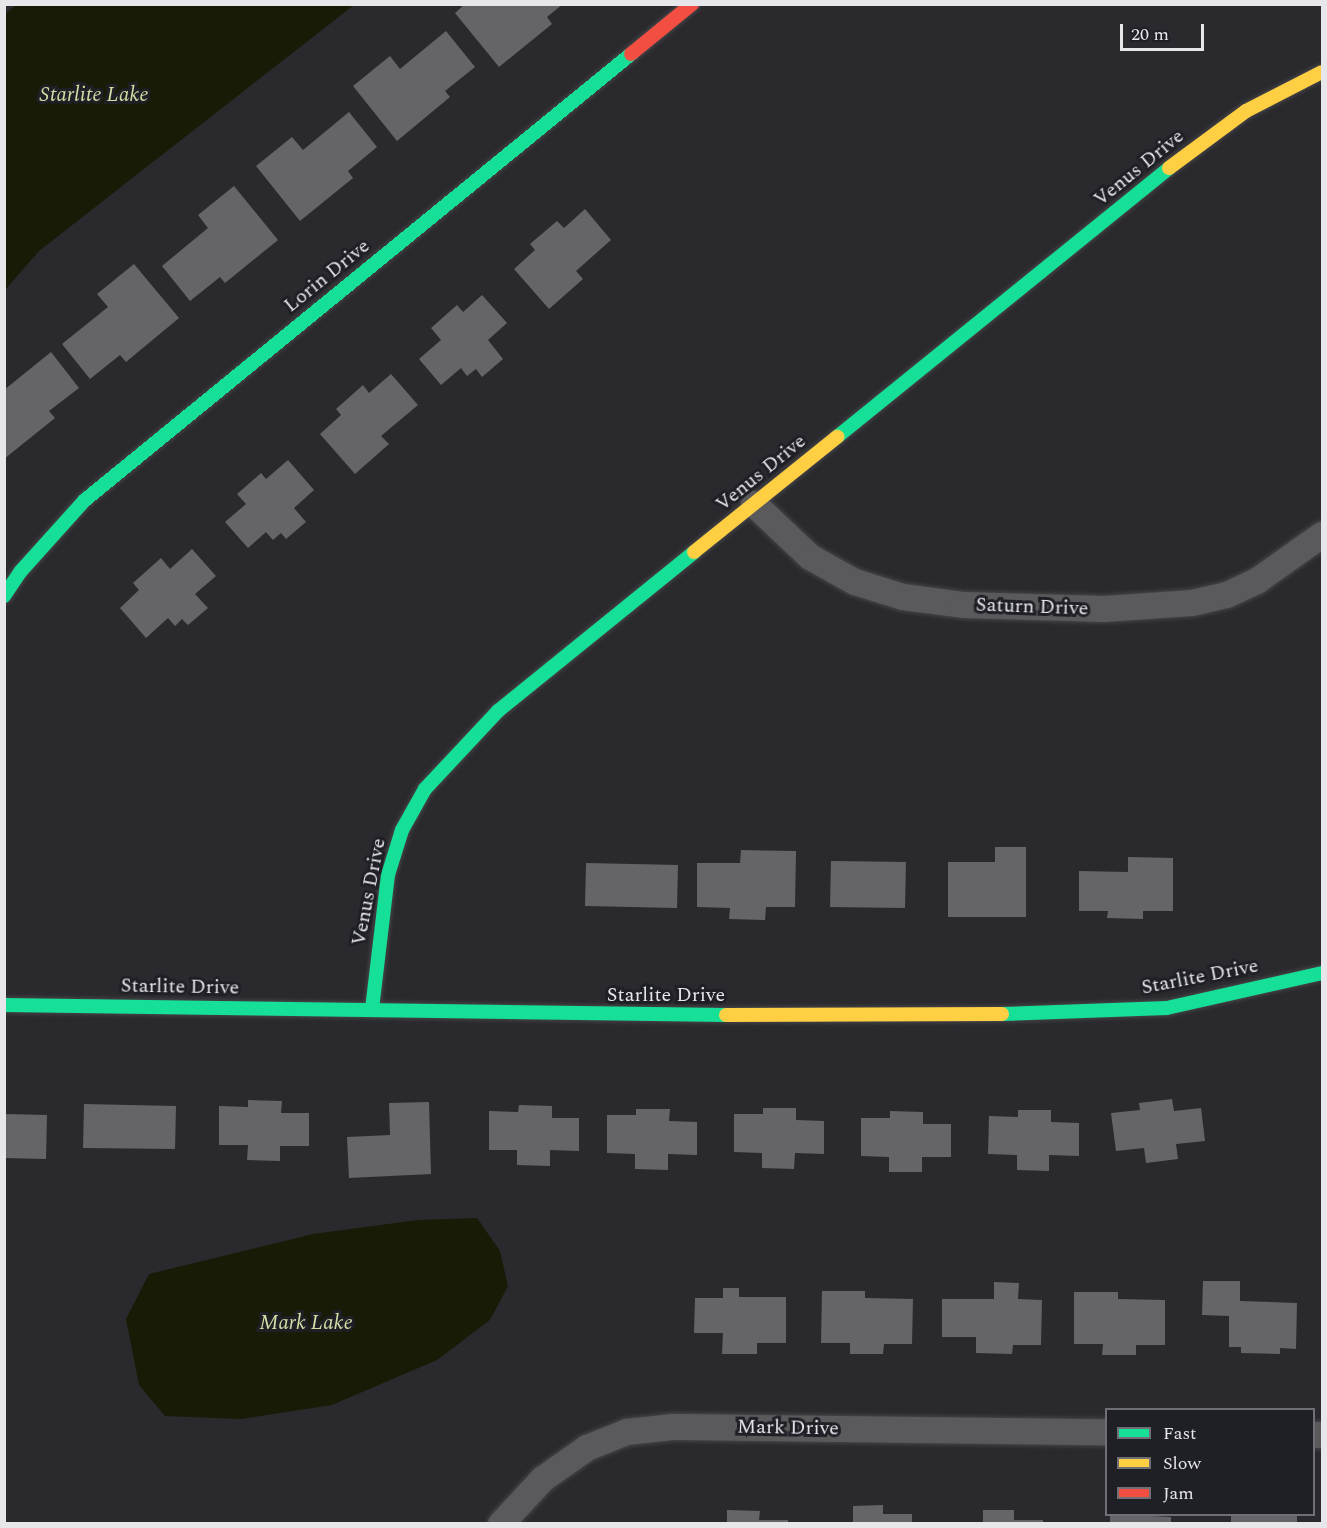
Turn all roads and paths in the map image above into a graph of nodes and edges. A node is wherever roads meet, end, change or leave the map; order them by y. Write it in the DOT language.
graph roads {
  1 [pos="692,4"];
  2 [pos="1323,72"];
  3 [pos="754,504"];
  4 [pos="1323,535"];
  5 [pos="4,596"];
  6 [pos="1323,973"];
  7 [pos="4,1005"];
  8 [pos="372,1009"];
  9 [pos="1105,1432"];
  10 [pos="501,1524"];
  1 -- 5 [label="street, Lorin Drive"];
  2 -- 3 [label="street, Venus Drive"];
  3 -- 4 [label="street, Saturn Drive"];
  3 -- 8 [label="street, Venus Drive"];
  6 -- 8 [label="street, Starlite Drive"];
  7 -- 8 [label="street, Starlite Drive"];
  9 -- 10 [label="street, Mark Drive"];
}
